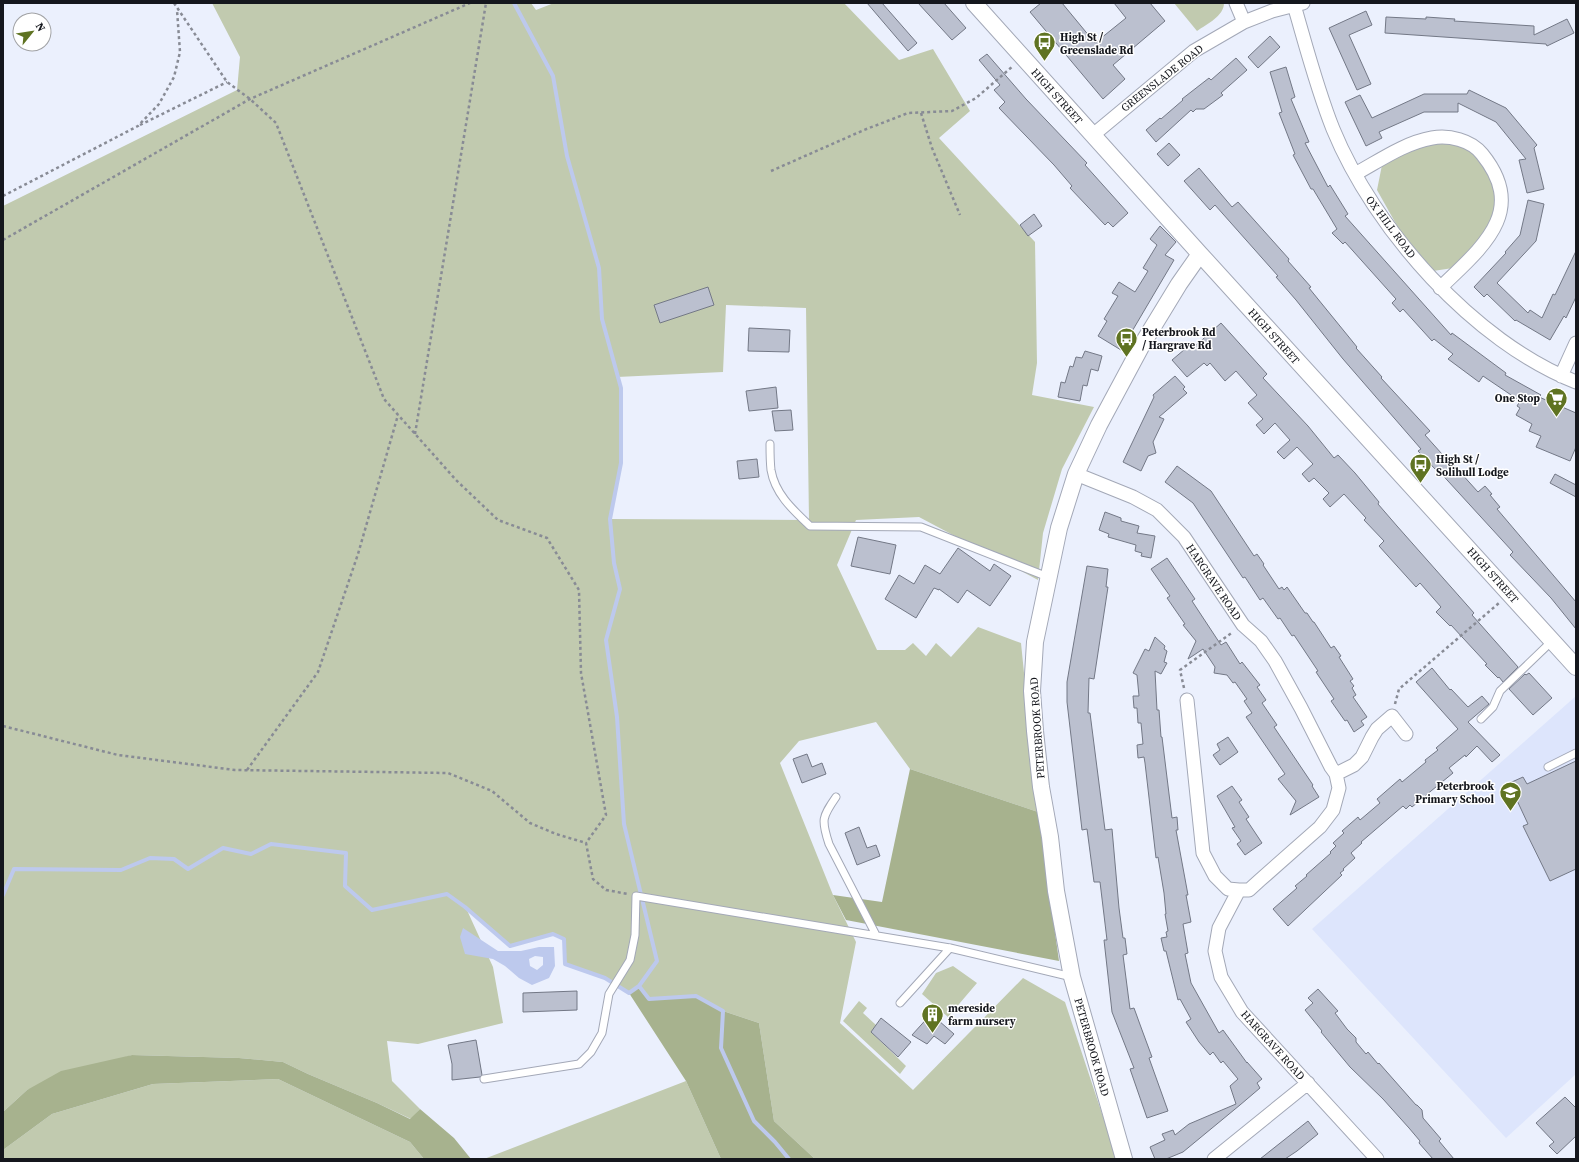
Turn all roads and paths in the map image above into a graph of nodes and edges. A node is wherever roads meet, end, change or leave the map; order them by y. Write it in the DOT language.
graph roads {
  1 [pos="174,3"];
  2 [pos="470,3"];
  3 [pos="486,3"];
  4 [pos="974,3"];
  5 [pos="1236,3"];
  6 [pos="1299,4"];
  7 [pos="177,10"];
  8 [pos="1244,22"];
  9 [pos="1023,58"];
  10 [pos="227,82"];
  11 [pos="250,99"];
  12 [pos="922,113"];
  13 [pos="138,126"];
  14 [pos="1093,135"];
  15 [pos="771,171"];
  16 [pos="1355,174"];
  17 [pos="3,196"];
  18 [pos="960,215"];
  19 [pos="3,240"];
  20 [pos="1200,254"];
  21 [pos="1440,288"];
  22 [pos="1576,343"];
  23 [pos="1561,376"];
  24 [pos="1576,382"];
  25 [pos="398,415"];
  26 [pos="415,434"];
  27 [pos="770,444"];
  28 [pos="1076,474"];
  29 [pos="1048,577"];
  30 [pos="1510,593"];
  31 [pos="1243,625"];
  32 [pos="1552,640"];
  33 [pos="1576,667"];
  34 [pos="1187,700"];
  35 [pos="1392,716"];
  36 [pos="1481,720"];
  37 [pos="3,726"];
  38 [pos="1406,734"];
  39 [pos="1576,754"];
  40 [pos="1548,767"];
  41 [pos="247,770"];
  42 [pos="1336,774"];
  43 [pos="836,797"];
  44 [pos="586,843"];
  45 [pos="1239,890"];
  46 [pos="636,896"];
  47 [pos="876,935"];
  48 [pos="950,948"];
  49 [pos="1072,977"];
  50 [pos="900,1002"];
  51 [pos="484,1079"];
  52 [pos="1308,1083"];
  53 [pos="1124,1159"];
  54 [pos="1214,1159"];
  55 [pos="1377,1159"];
  1 -- 7 [label="path"];
  2 -- 11 [label="path"];
  3 -- 26 [label="path"];
  4 -- 9 [label="street, HIGH STREET"];
  5 -- 8 [label="street"];
  6 -- 8 [label="street, GREENSLADE ROAD"];
  6 -- 16 [label="street, OX HILL ROAD"];
  7 -- 10 [label="path"];
  7 -- 13 [label="path"];
  8 -- 14 [label="street, GREENSLADE ROAD"];
  9 -- 12 [label="path"];
  9 -- 14 [label="street, HIGH STREET"];
  10 -- 11 [label="path"];
  10 -- 13 [label="path"];
  11 -- 19 [label="path"];
  11 -- 25 [label="path"];
  12 -- 15 [label="path"];
  12 -- 18 [label="path"];
  13 -- 17 [label="path"];
  14 -- 20 [label="street, HIGH STREET"];
  16 -- 21 [label="street, OX HILL ROAD"];
  16 -- 21 [label="street"];
  20 -- 28 [label="street, PETERBROOK ROAD"];
  20 -- 30 [label="street, HIGH STREET"];
  21 -- 23 [label="street, OX HILL ROAD"];
  22 -- 23 [label="street"];
  23 -- 24 [label="street, OX HILL ROAD"];
  25 -- 26 [label="path"];
  25 -- 41 [label="path"];
  26 -- 44 [label="path"];
  27 -- 29 [label="lane"];
  28 -- 29 [label="street, PETERBROOK ROAD"];
  28 -- 31 [label="street, HARGRAVE ROAD"];
  29 -- 49 [label="street, PETERBROOK ROAD"];
  30 -- 32 [label="street, HIGH STREET"];
  30 -- 35 [label="path"];
  31 -- 34 [label="path"];
  31 -- 42 [label="street, HARGRAVE ROAD"];
  32 -- 33 [label="street, HIGH STREET"];
  32 -- 36 [label="lane"];
  34 -- 45 [label="street"];
  35 -- 38 [label="street"];
  35 -- 42 [label="street"];
  37 -- 41 [label="path"];
  39 -- 40 [label="lane"];
  41 -- 44 [label="path"];
  42 -- 45 [label="street, HARGRAVE ROAD"];
  43 -- 47 [label="lane"];
  44 -- 46 [label="path"];
  45 -- 52 [label="street, HARGRAVE ROAD"];
  46 -- 47 [label="lane"];
  46 -- 51 [label="lane"];
  47 -- 48 [label="lane"];
  48 -- 49 [label="lane"];
  48 -- 50 [label="lane"];
  49 -- 53 [label="street, PETERBROOK ROAD"];
  52 -- 54 [label="street"];
  52 -- 55 [label="street, HARGRAVE ROAD"];
}
